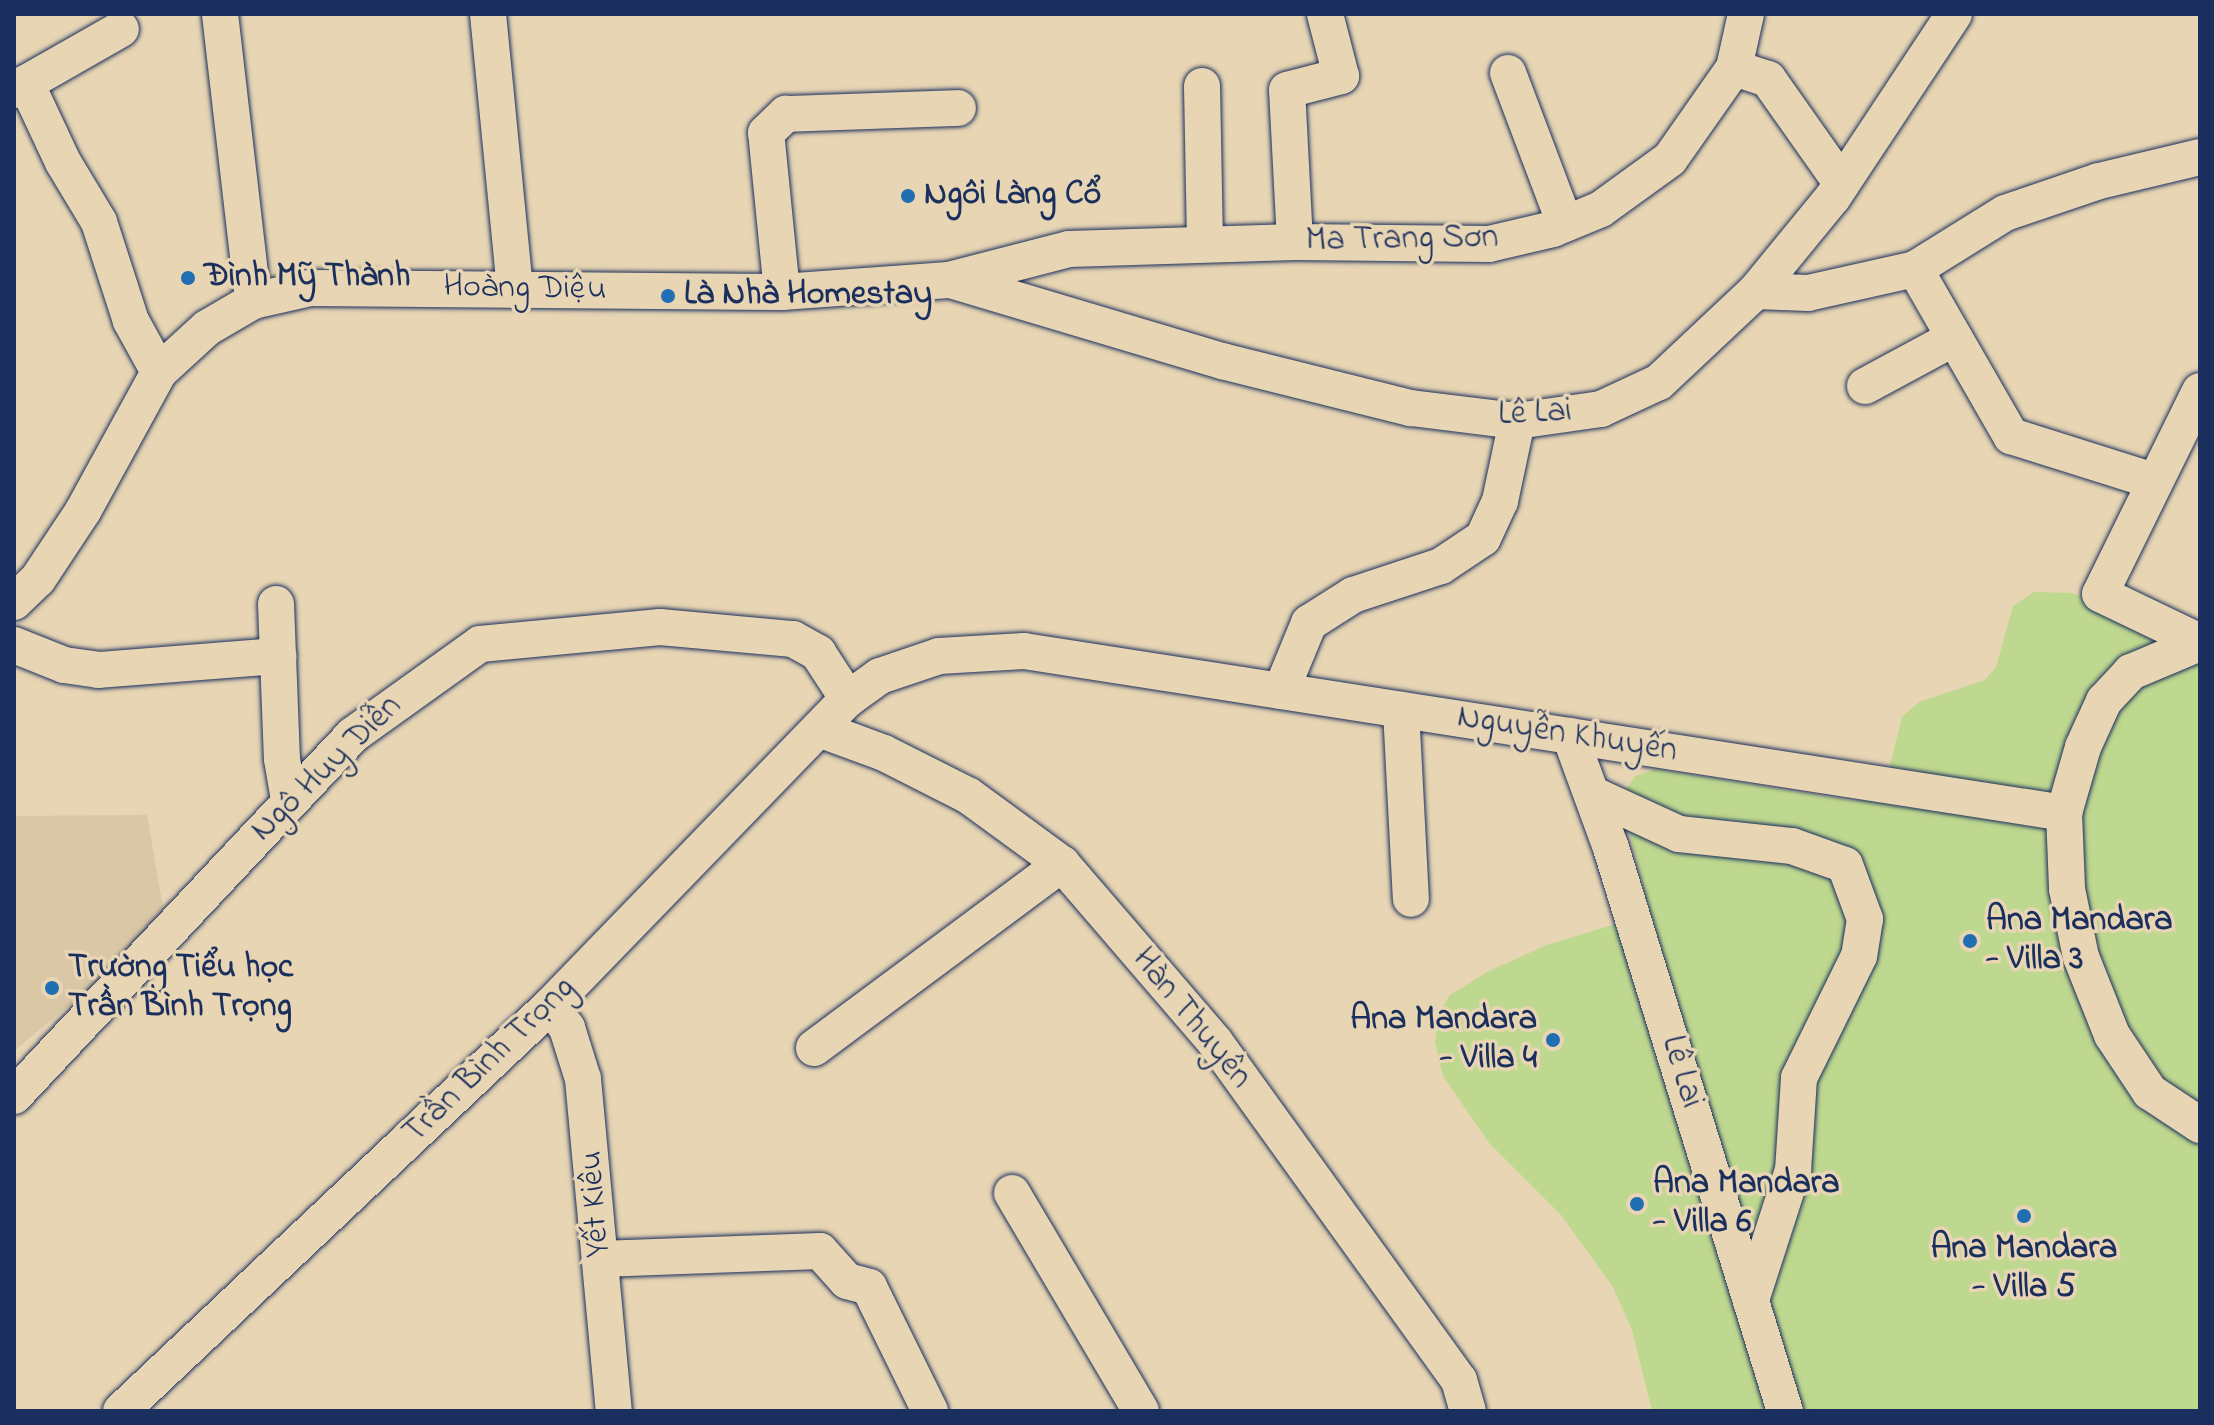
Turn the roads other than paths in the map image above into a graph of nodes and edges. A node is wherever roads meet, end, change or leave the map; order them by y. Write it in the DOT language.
graph roads {
  1 [pos="220,14"];
  2 [pos="488,14"];
  3 [pos="1325,14"];
  4 [pos="1746,14"];
  5 [pos="1954,14"];
  6 [pos="121,29"];
  7 [pos="1734,68"];
  8 [pos="1508,73"];
  9 [pos="1202,86"];
  10 [pos="20,87"];
  11 [pos="958,108"];
  12 [pos="2200,157"];
  13 [pos="1842,184"];
  14 [pos="1565,224"];
  15 [pos="1295,242"];
  16 [pos="1205,244"];
  17 [pos="1915,269"];
  18 [pos="949,280"];
  19 [pos="515,288"];
  20 [pos="1756,291"];
  21 [pos="782,292"];
  22 [pos="253,301"];
  23 [pos="1954,338"];
  24 [pos="159,372"];
  25 [pos="1865,386"];
  26 [pos="2200,391"];
  27 [pos="1517,421"];
  28 [pos="2154,481"];
  29 [pos="14,602"];
  30 [pos="276,604"];
  31 [pos="2200,643"];
  32 [pos="14,645"];
  33 [pos="278,656"];
  34 [pos="1281,691"];
  35 [pos="848,699"];
  36 [pos="1401,710"];
  37 [pos="819,729"];
  38 [pos="1570,736"];
  39 [pos="1592,794"];
  40 [pos="289,800"];
  41 [pos="2064,813"];
  42 [pos="1062,864"];
  43 [pos="1411,899"];
  44 [pos="550,1006"];
  45 [pos="814,1048"];
  46 [pos="14,1096"];
  47 [pos="2200,1125"];
  48 [pos="1012,1193"];
  49 [pos="600,1259"];
  50 [pos="1751,1300"];
  51 [pos="605,1343"];
  52 [pos="121,1411"];
  53 [pos="597,1411"];
  54 [pos="614,1411"];
  55 [pos="930,1411"];
  56 [pos="1141,1411"];
  57 [pos="1468,1411"];
  58 [pos="1785,1411"];
  1 -- 22 [label="street"];
  2 -- 19 [label="street"];
  3 -- 15 [label="street"];
  4 -- 7 [label="street, Ma Trang Sơn"];
  5 -- 13 [label="street, Lê Lai"];
  6 -- 10 [label="street"];
  7 -- 13 [label="street"];
  7 -- 14 [label="street, Ma Trang Sơn"];
  8 -- 14 [label="street"];
  9 -- 16 [label="street"];
  10 -- 24 [label="street"];
  11 -- 21 [label="street"];
  12 -- 17 [label="street"];
  13 -- 20 [label="street, Lê Lai"];
  14 -- 15 [label="street, Ma Trang Sơn"];
  15 -- 16 [label="street, Ma Trang Sơn"];
  16 -- 18 [label="street, Ma Trang Sơn"];
  17 -- 20 [label="street"];
  17 -- 23 [label="street"];
  18 -- 21 [label="street, Hoàng Diệu"];
  18 -- 27 [label="street, Lê Lai"];
  19 -- 21 [label="street, Hoàng Diệu"];
  19 -- 22 [label="street, Hoàng Diệu"];
  20 -- 27 [label="street, Lê Lai"];
  22 -- 24 [label="street, Hoàng Diệu"];
  23 -- 25 [label="street"];
  23 -- 28 [label="street"];
  24 -- 29 [label="street, Hoàng Diệu"];
  26 -- 28 [label="street"];
  27 -- 34 [label="street"];
  28 -- 31 [label="street"];
  30 -- 33 [label="street"];
  31 -- 41 [label="street"];
  32 -- 33 [label="street"];
  33 -- 40 [label="street"];
  34 -- 35 [label="street, Nguyễn Khuyến"];
  34 -- 36 [label="street, Nguyễn Khuyến"];
  35 -- 37 [label="street, Trần Bình Trọng"];
  35 -- 40 [label="street, Ngô Huy Diễn"];
  36 -- 38 [label="street, Nguyễn Khuyến"];
  36 -- 43 [label="street"];
  37 -- 42 [label="street, Hàn Thuyên"];
  37 -- 44 [label="street, Trần Bình Trọng"];
  38 -- 39 [label="street, Lê Lai"];
  38 -- 41 [label="street, Nguyễn Khuyến"];
  39 -- 50 [label="street, Lê Lai"];
  39 -- 50 [label="street"];
  40 -- 46 [label="street, Ngô Huy Diễn"];
  41 -- 47 [label="street"];
  42 -- 45 [label="street"];
  42 -- 57 [label="street, Hàn Thuyên"];
  44 -- 49 [label="street, Yết Kiêu"];
  44 -- 52 [label="street, Trần Bình Trọng"];
  48 -- 56 [label="street"];
  49 -- 51 [label="street, Yết Kiêu"];
  49 -- 55 [label="street"];
  50 -- 58 [label="street, Lê Lai"];
  51 -- 53 [label="street"];
  51 -- 54 [label="street, Yết Kiêu"];
}
